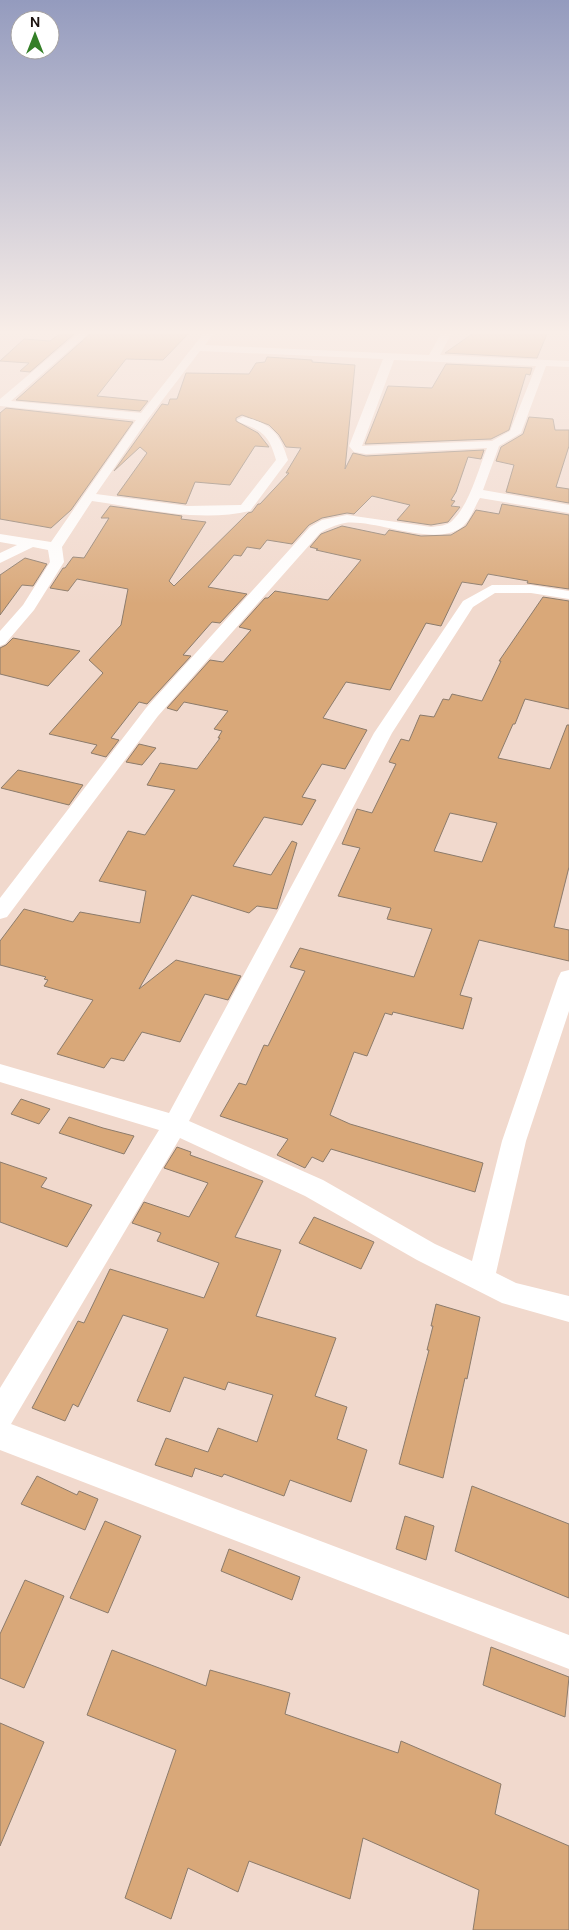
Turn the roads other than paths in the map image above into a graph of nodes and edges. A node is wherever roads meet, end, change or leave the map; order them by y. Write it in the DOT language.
graph roads {
  1 [pos="139,424"];
  2 [pos="256,424"];
  3 [pos="364,424"];
  4 [pos="518,424"];
  5 [pos="494,444"];
  6 [pos="476,493"];
  7 [pos="88,497"];
  8 [pos="569,509"];
  9 [pos="0,538"];
  10 [pos="29,544"];
  11 [pos="55,547"];
  12 [pos="0,559"];
  13 [pos="569,595"];
  14 [pos="0,641"];
  15 [pos="0,912"];
  16 [pos="569,978"];
  17 [pos="0,1073"];
  18 [pos="175,1125"];
  19 [pos="481,1279"];
  20 [pos="569,1309"];
  21 [pos="0,1415"];
  22 [pos="0,1435"];
  23 [pos="569,1652"];
  1 -- 7 [label="street"];
  2 -- 7 [label="street"];
  3 -- 5 [label="street"];
  4 -- 5 [label="street"];
  5 -- 6 [label="street"];
  6 -- 8 [label="street"];
  6 -- 15 [label="street"];
  7 -- 11 [label="street"];
  9 -- 10 [label="street"];
  10 -- 11 [label="street"];
  10 -- 12 [label="street"];
  11 -- 14 [label="street"];
  13 -- 18 [label="street"];
  16 -- 19 [label="street"];
  17 -- 18 [label="street"];
  18 -- 19 [label="street"];
  18 -- 21 [label="street"];
  19 -- 20 [label="street"];
  22 -- 23 [label="street"];
}
